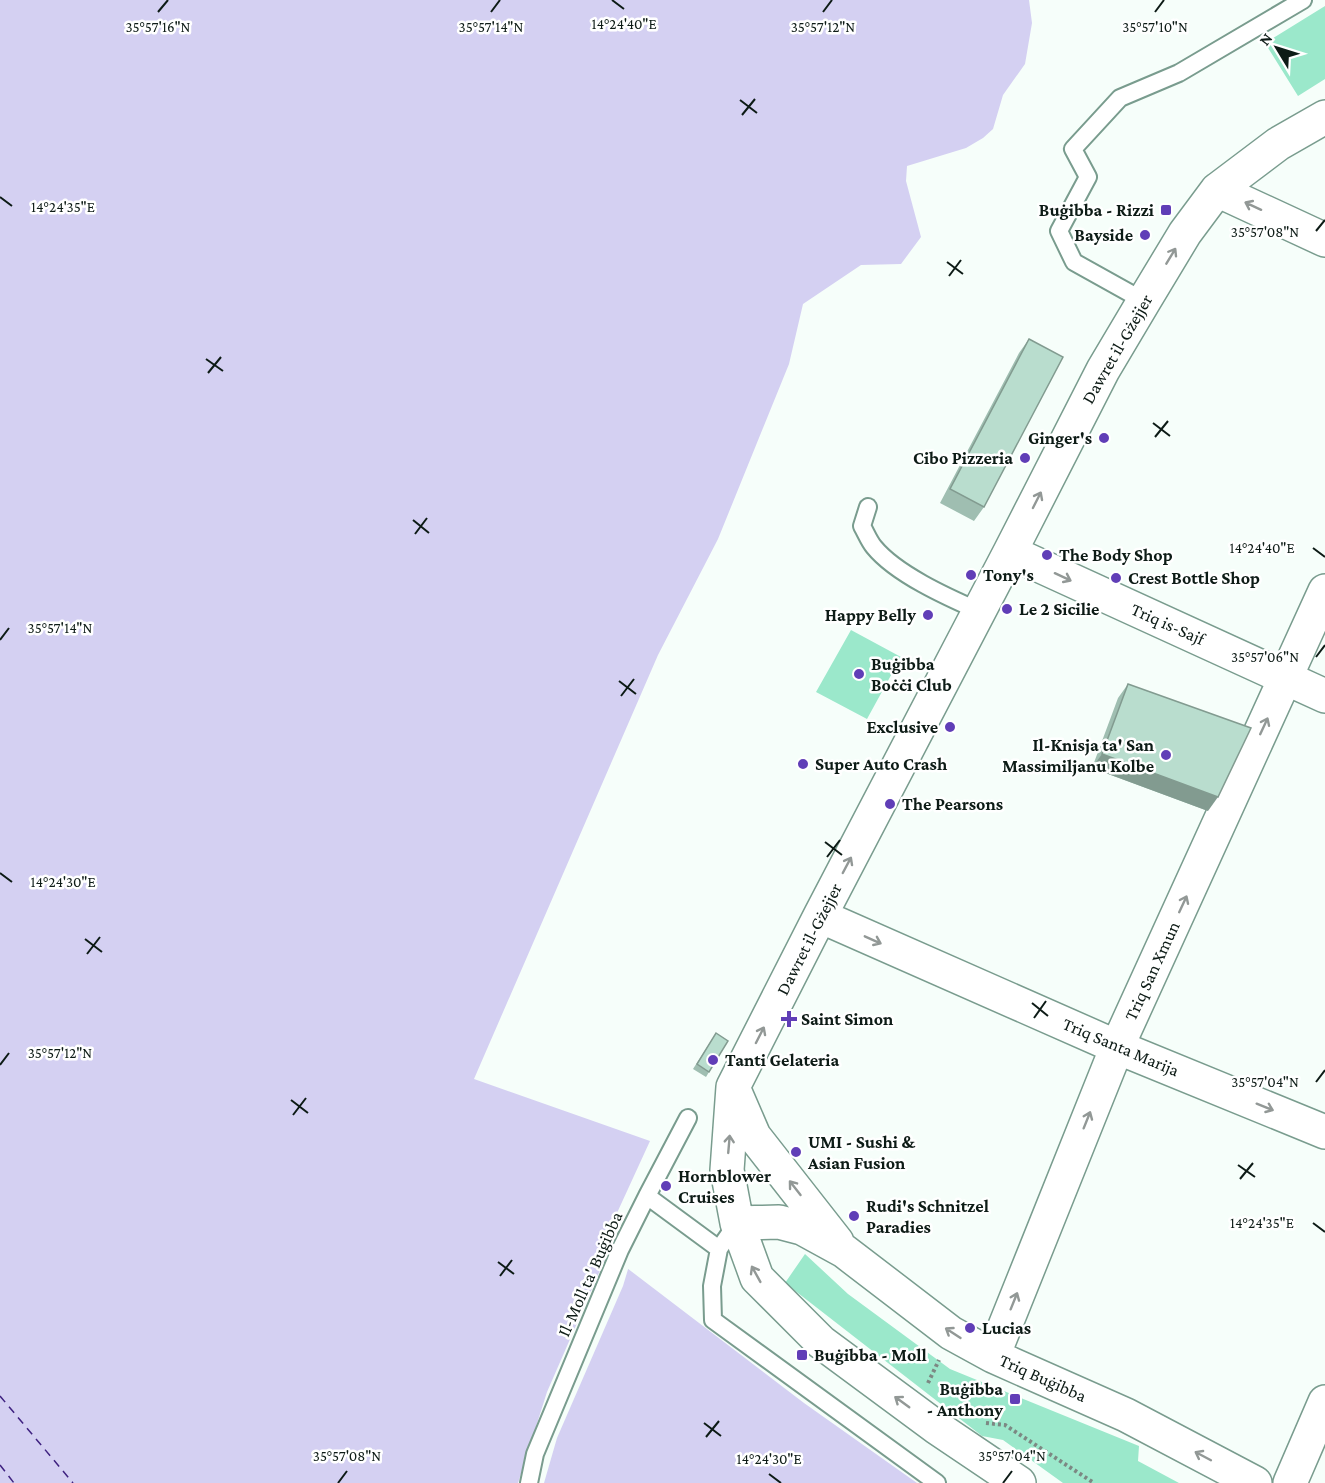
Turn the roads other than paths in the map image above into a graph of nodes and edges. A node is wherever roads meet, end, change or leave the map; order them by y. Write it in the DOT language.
graph roads {
  1 [pos="1302,0"];
  2 [pos="1325,117"];
  3 [pos="1217,190"];
  4 [pos="1325,240"];
  5 [pos="1144,301"];
  6 [pos="868,507"];
  7 [pos="1010,552"];
  8 [pos="1325,591"];
  9 [pos="979,611"];
  10 [pos="1286,678"];
  11 [pos="1325,696"];
  12 [pos="820,916"];
  13 [pos="1117,1047"];
  14 [pos="733,1087"];
  15 [pos="688,1118"];
  16 [pos="1325,1132"];
  17 [pos="647,1196"];
  18 [pos="728,1236"];
  19 [pos="844,1251"];
  20 [pos="993,1356"];
  21 [pos="1325,1402"];
  22 [pos="529,1483"];
  23 [pos="937,1483"];
  24 [pos="1019,1483"];
  25 [pos="1255,1483"];
  26 [pos="1290,1483"];
  1 -- 5 [label="lane"];
  2 -- 3 [label="street, Dawret il-Gżejjer"];
  4 -- 3 [label="street, one-way"];
  5 -- 3 [label="street, Dawret il-Gżejjer, one-way"];
  7 -- 5 [label="street, Dawret il-Gżejjer, one-way"];
  6 -- 9 [label="lane"];
  7 -- 9 [label="street, Dawret il-Gżejjer"];
  7 -- 10 [label="street, Triq is-Sajf, one-way"];
  8 -- 10 [label="street, Triq San Xmun"];
  12 -- 9 [label="street, Dawret il-Gżejjer, one-way"];
  10 -- 11 [label="street, Triq is-Sajf"];
  13 -- 10 [label="street, Triq San Xmun, one-way"];
  12 -- 13 [label="street, Triq Santa Marija, one-way"];
  14 -- 12 [label="street, Dawret il-Gżejjer, one-way"];
  13 -- 16 [label="street, Triq Santa Marija, one-way"];
  20 -- 13 [label="street, Triq San Xmun, one-way"];
  18 -- 14 [label="street, Dawret il-Gżejjer, one-way"];
  19 -- 14 [label="street, Triq Buġibba, one-way"];
  15 -- 17 [label="lane, Il-Moll ta' Buġibba"];
  17 -- 18 [label="lane"];
  17 -- 22 [label="lane, Il-Moll ta' Buġibba"];
  18 -- 19 [label="street, Triq Buġibba"];
  18 -- 23 [label="lane"];
  24 -- 18 [label="street, Dawret il-Gżejjer, one-way"];
  20 -- 19 [label="street, Triq Buġibba, one-way"];
  25 -- 20 [label="street, Triq Buġibba, one-way"];
  21 -- 26 [label="street"];
}
